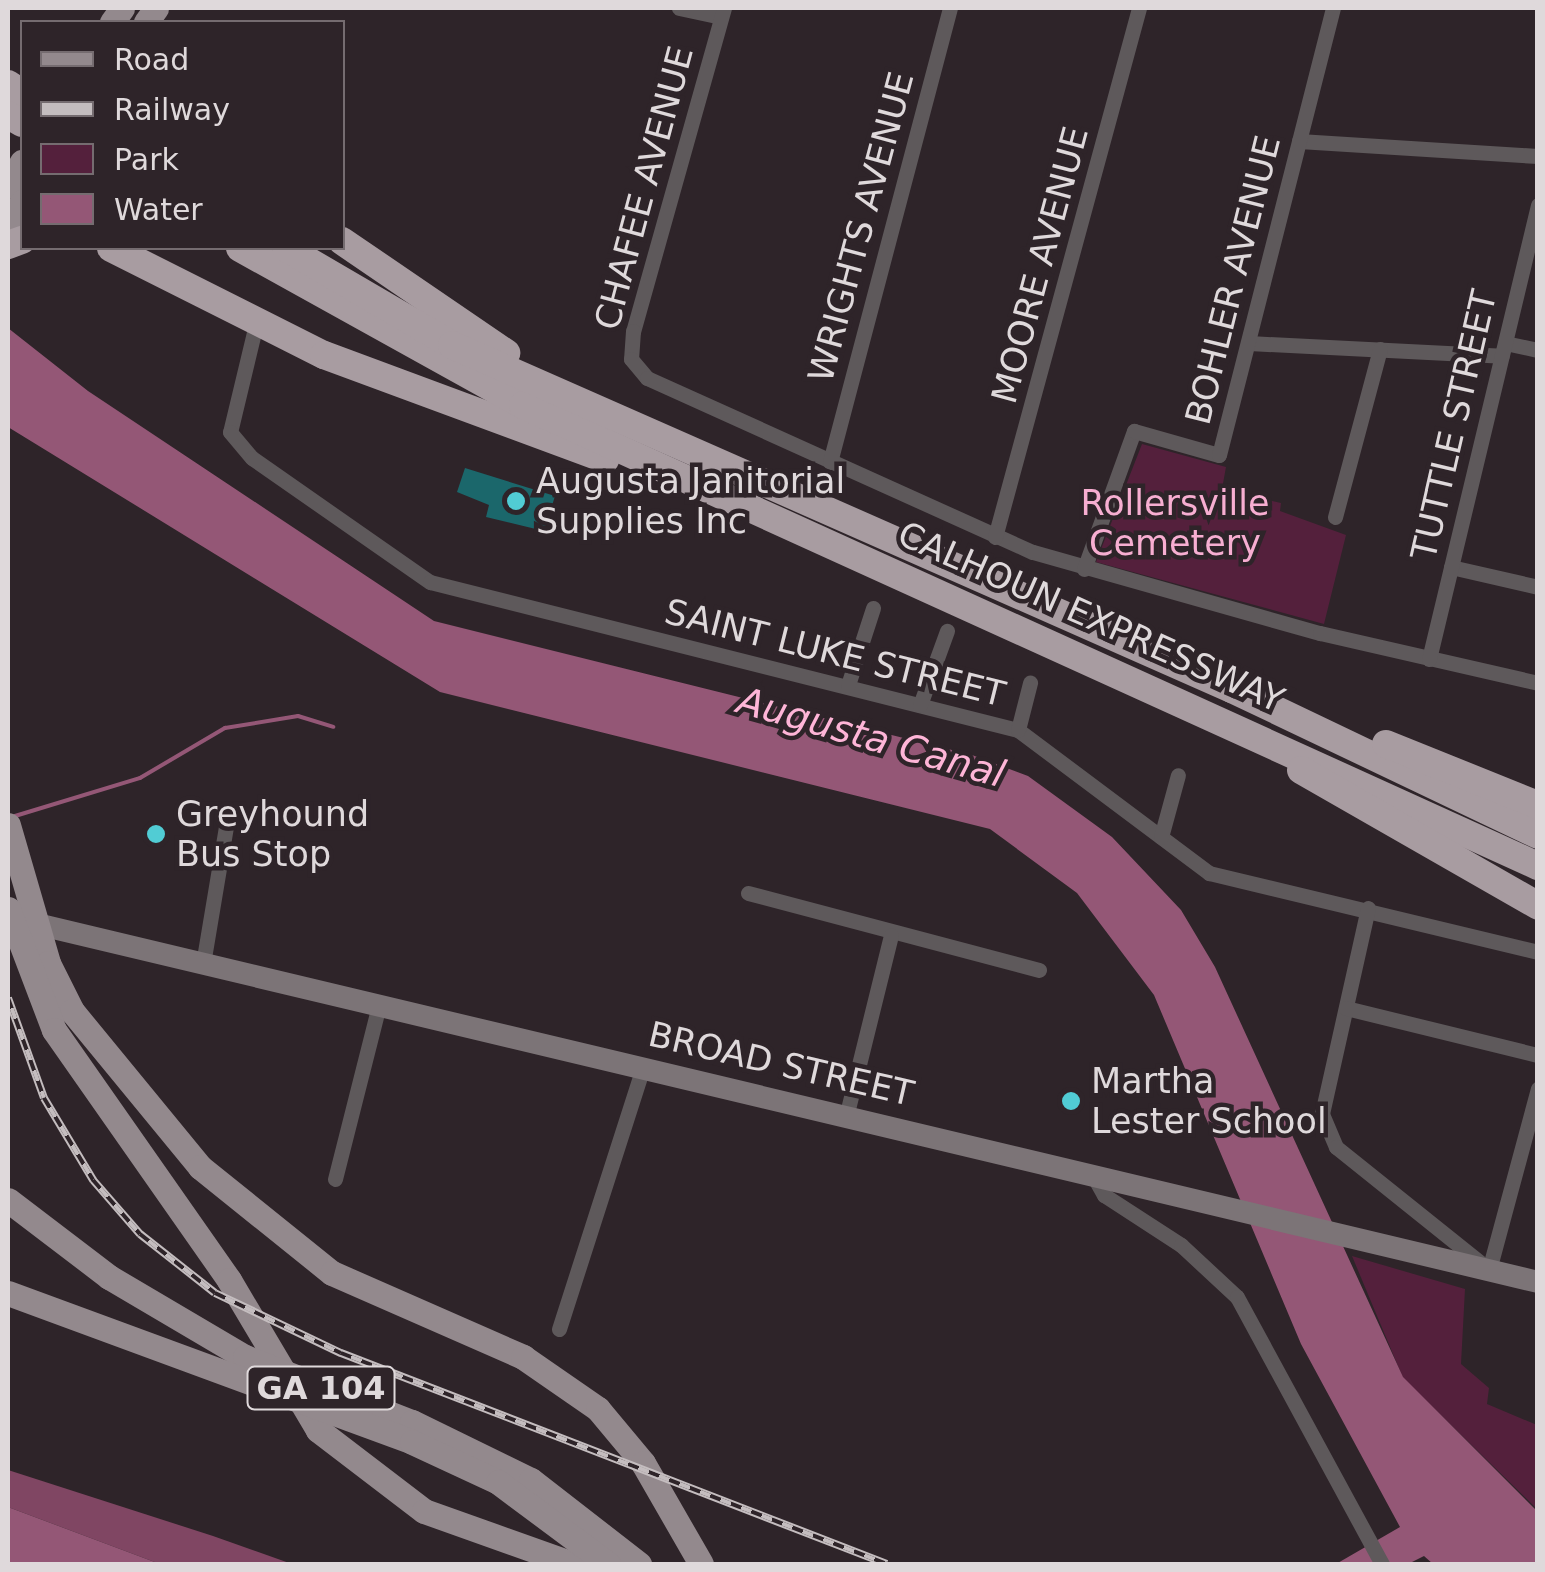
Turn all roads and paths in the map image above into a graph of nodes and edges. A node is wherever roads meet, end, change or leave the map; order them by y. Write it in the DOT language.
graph roads {
  1 [pos="679,8"];
  2 [pos="950,8"];
  3 [pos="1139,8"];
  4 [pos="1332,8"];
  5 [pos="723,12"];
  6 [pos="1299,141"];
  7 [pos="1538,156"];
  8 [pos="1538,204"];
  9 [pos="345,243"];
  10 [pos="111,250"];
  11 [pos="244,250"];
  12 [pos="289,250"];
  13 [pos="256,324"];
  14 [pos="1249,342"];
  15 [pos="1380,349"];
  16 [pos="1503,349"];
  17 [pos="1538,350"];
  18 [pos="598,407"];
  19 [pos="830,462"];
  20 [pos="1335,518"];
  21 [pos="995,537"];
  22 [pos="866,556"];
  23 [pos="1451,567"];
  24 [pos="1084,569"];
  25 [pos="1538,587"];
  26 [pos="874,608"];
  27 [pos="1085,623"];
  28 [pos="947,631"];
  29 [pos="1430,659"];
  30 [pos="1030,682"];
  31 [pos="1538,683"];
  32 [pos="848,686"];
  33 [pos="1174,696"];
  34 [pos="920,704"];
  35 [pos="1018,730"];
  36 [pos="1178,775"];
  37 [pos="1538,805"];
  38 [pos="227,820"];
  39 [pos="1538,834"];
  40 [pos="1160,836"];
  41 [pos="11,837"];
  42 [pos="1538,866"];
  43 [pos="748,893"];
  44 [pos="1538,906"];
  45 [pos="1368,908"];
  46 [pos="8,914"];
  47 [pos="37,924"];
  48 [pos="891,936"];
  49 [pos="1538,952"];
  50 [pos="203,964"];
  51 [pos="1039,970"];
  52 [pos="1346,1008"];
  53 [pos="378,1009"];
  54 [pos="1538,1055"];
  55 [pos="642,1068"];
  56 [pos="1538,1088"];
  57 [pos="846,1113"];
  58 [pos="1094,1176"];
  59 [pos="336,1179"];
  60 [pos="8,1200"];
  61 [pos="1489,1270"];
  62 [pos="1538,1282"];
  63 [pos="8,1293"];
  64 [pos="559,1329"];
  65 [pos="573,1564"];
  66 [pos="608,1564"];
  67 [pos="639,1564"];
  68 [pos="701,1564"];
  69 [pos="1382,1564"];
  1 -- 5 [label="street"];
  2 -- 19 [label="street, WRIGHTS AVENUE"];
  3 -- 21 [label="street, MOORE AVENUE"];
  4 -- 6 [label="street, BOHLER AVENUE"];
  5 -- 19 [label="street, CHAFEE AVENUE"];
  6 -- 7 [label="street"];
  6 -- 14 [label="street, BOHLER AVENUE"];
  8 -- 16 [label="street, TUTTLE STREET"];
  9 -- 18 [label="highway"];
  10 -- 13 [label="highway"];
  11 -- 22 [label="highway, CALHOUN EXPRESSWAY"];
  12 -- 18 [label="highway, CALHOUN EXPRESSWAY"];
  13 -- 22 [label="highway"];
  13 -- 32 [label="street, SAINT LUKE STREET"];
  14 -- 15 [label="street"];
  14 -- 24 [label="street, BOHLER AVENUE"];
  15 -- 16 [label="street"];
  15 -- 20 [label="street"];
  16 -- 17 [label="street"];
  16 -- 23 [label="street, TUTTLE STREET"];
  18 -- 27 [label="highway, CALHOUN EXPRESSWAY"];
  19 -- 21 [label="street"];
  21 -- 24 [label="street"];
  22 -- 33 [label="highway, CALHOUN EXPRESSWAY"];
  23 -- 25 [label="street"];
  23 -- 29 [label="street, TUTTLE STREET"];
  24 -- 29 [label="street"];
  26 -- 32 [label="street"];
  27 -- 37 [label="highway"];
  27 -- 39 [label="highway, CALHOUN EXPRESSWAY"];
  28 -- 34 [label="street"];
  29 -- 31 [label="street"];
  30 -- 35 [label="street"];
  32 -- 34 [label="street, SAINT LUKE STREET"];
  33 -- 42 [label="highway, CALHOUN EXPRESSWAY"];
  33 -- 44 [label="highway"];
  34 -- 35 [label="street, SAINT LUKE STREET"];
  35 -- 40 [label="street, SAINT LUKE STREET"];
  36 -- 40 [label="street"];
  38 -- 50 [label="street"];
  40 -- 45 [label="street, SAINT LUKE STREET"];
  41 -- 47 [label="main road"];
  43 -- 48 [label="street"];
  45 -- 49 [label="street, SAINT LUKE STREET"];
  45 -- 52 [label="street"];
  46 -- 47 [label="main road, BROAD STREET"];
  46 -- 65 [label="main road"];
  47 -- 50 [label="main road, BROAD STREET"];
  47 -- 68 [label="main road"];
  48 -- 51 [label="street"];
  48 -- 57 [label="street"];
  50 -- 53 [label="main road, BROAD STREET"];
  52 -- 54 [label="street"];
  52 -- 61 [label="street"];
  53 -- 55 [label="main road, BROAD STREET"];
  53 -- 59 [label="street"];
  55 -- 57 [label="main road, BROAD STREET"];
  55 -- 64 [label="street"];
  56 -- 61 [label="street"];
  57 -- 58 [label="main road, BROAD STREET"];
  58 -- 61 [label="main road, BROAD STREET"];
  58 -- 69 [label="street"];
  60 -- 67 [label="main road, GA 104"];
  61 -- 62 [label="main road, BROAD STREET"];
  63 -- 66 [label="main road, GA 104"];
}
